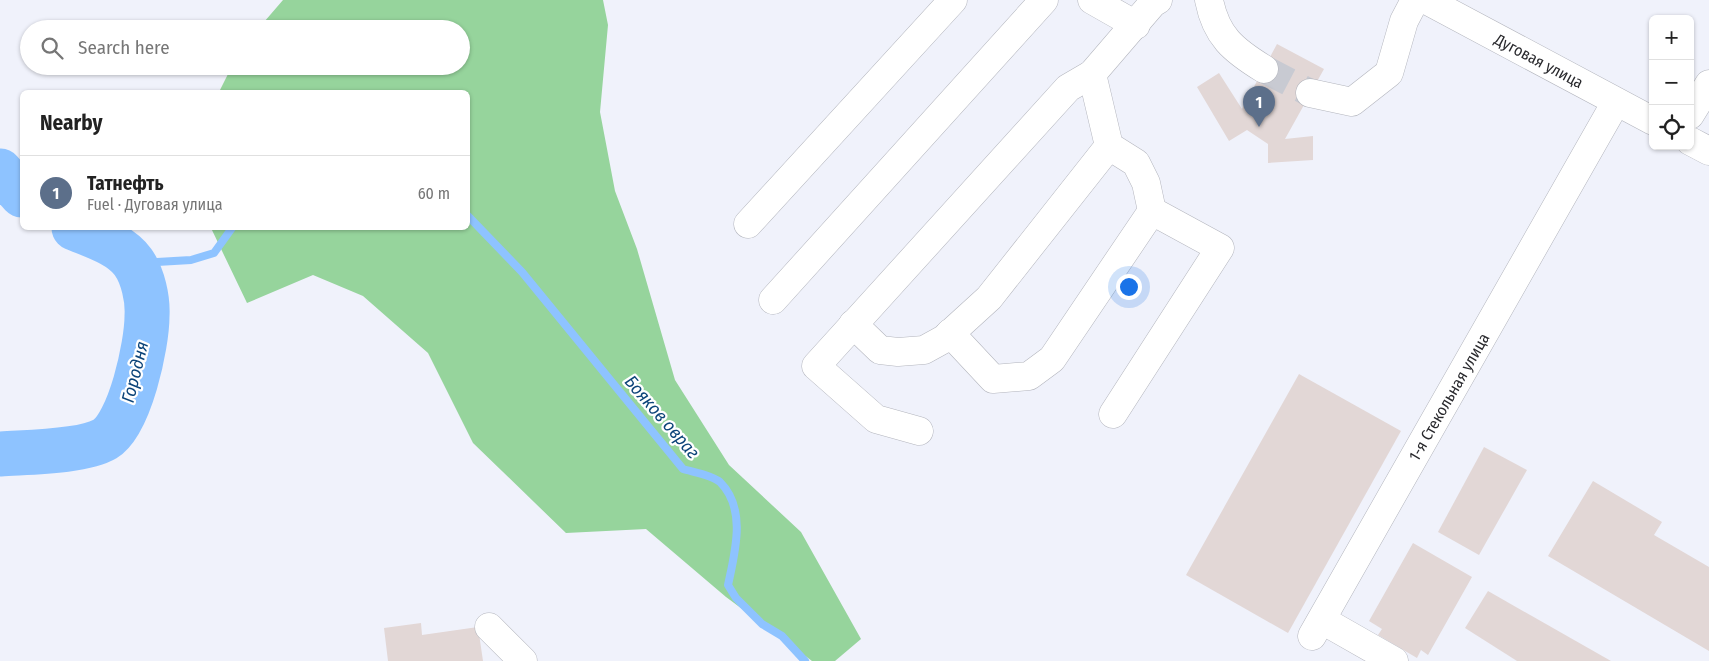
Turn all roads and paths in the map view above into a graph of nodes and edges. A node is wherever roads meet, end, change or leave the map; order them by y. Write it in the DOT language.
graph roads {
  1 [pos="953,0"];
  2 [pos="1044,0"];
  3 [pos="1092,0"];
  4 [pos="1158,0"];
  5 [pos="1209,0"];
  6 [pos="1415,0"];
  7 [pos="1426,0"];
  8 [pos="1136,25"];
  9 [pos="1264,69"];
  10 [pos="1092,74"];
  11 [pos="1709,84"];
  12 [pos="1310,93"];
  13 [pos="1616,102"];
  14 [pos="1694,108"];
  15 [pos="1649,119"];
  16 [pos="1694,143"];
  17 [pos="1109,146"];
  18 [pos="1709,151"];
  19 [pos="1152,211"];
  20 [pos="748,224"];
  21 [pos="773,300"];
  22 [pos="853,324"];
  23 [pos="950,333"];
  24 [pos="1113,414"];
  25 [pos="919,431"];
  26 [pos="489,627"];
  27 [pos="523,661"];
  28 [pos="1394,661"];
  1 -- 20 [label="street"];
  2 -- 21 [label="street"];
  3 -- 8 [label="street"];
  4 -- 8 [label="street"];
  5 -- 9 [label="street"];
  6 -- 12 [label="street"];
  7 -- 13 [label="street, Дуговая улица"];
  8 -- 10 [label="street"];
  10 -- 17 [label="street"];
  10 -- 22 [label="street"];
  11 -- 14 [label="street"];
  13 -- 15 [label="street, Дуговая улица"];
  13 -- 28 [label="street, 1-я Стекольная улица"];
  16 -- 18 [label="street"];
  17 -- 19 [label="street"];
  17 -- 23 [label="street"];
  19 -- 23 [label="street"];
  19 -- 24 [label="street"];
  22 -- 23 [label="street"];
  22 -- 25 [label="street"];
  26 -- 27 [label="street"];
}
